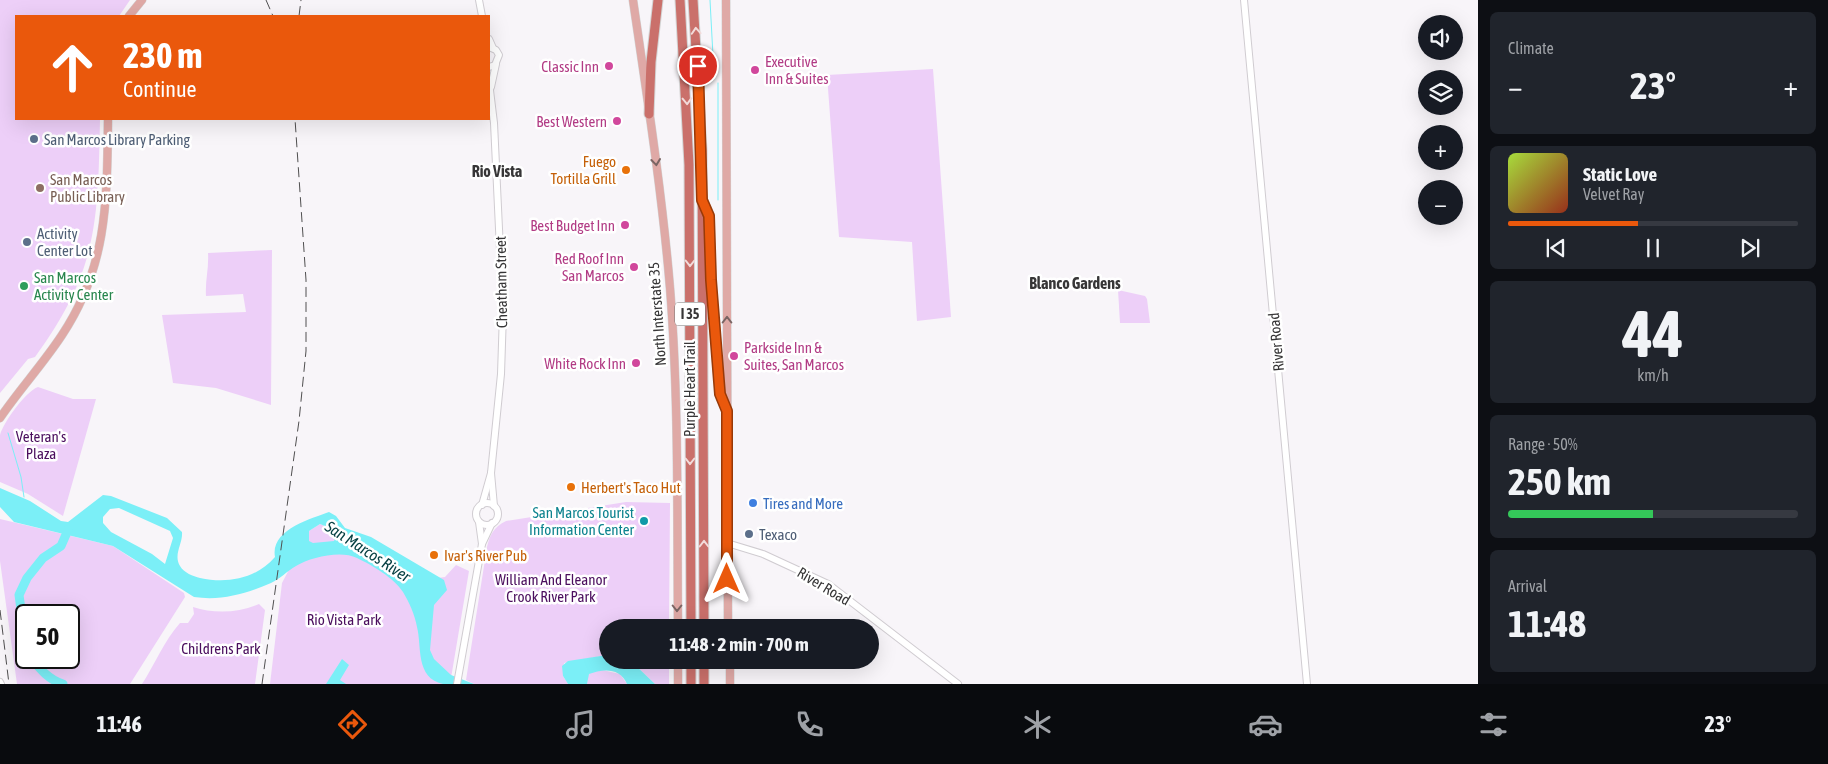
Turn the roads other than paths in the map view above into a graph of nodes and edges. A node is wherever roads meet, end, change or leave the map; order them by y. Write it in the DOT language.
graph roads {
  1 [pos="142,0"];
  2 [pos="479,0"];
  3 [pos="633,0"];
  4 [pos="658,0"];
  5 [pos="680,0"];
  6 [pos="693,0"];
  7 [pos="726,0"];
  8 [pos="1244,0"];
  9 [pos="130,15"];
  10 [pos="482,15"];
  11 [pos="491,48"];
  12 [pos="496,64"];
  13 [pos="490,67"];
  14 [pos="490,86"];
  15 [pos="491,91"];
  16 [pos="649,114"];
  17 [pos="108,120"];
  18 [pos="702,200"];
  19 [pos="727,411"];
  20 [pos="0,418"];
  21 [pos="491,473"];
  22 [pos="482,505"];
  23 [pos="494,506"];
  24 [pos="479,522"];
  25 [pos="492,523"];
  26 [pos="727,543"];
  27 [pos="482,544"];
  28 [pos="678,619"];
  29 [pos="690,619"];
  30 [pos="704,619"];
  31 [pos="728,619"];
  32 [pos="678,669"];
  33 [pos="730,669"];
  34 [pos="457,684"];
  35 [pos="678,684"];
  36 [pos="730,684"];
  37 [pos="958,684"];
  38 [pos="1307,684"];
  1 -- 9 [label="main road"];
  2 -- 10 [label="street"];
  3 -- 16 [label="main road, North Interstate 35"];
  4 -- 16 [label="highway"];
  5 -- 29 [label="highway, Purple Heart Trail / I 35, one-way"];
  18 -- 6 [label="highway, Purple Heart Trail / I 35, one-way"];
  19 -- 7 [label="main road, one-way"];
  8 -- 38 [label="street, River Road"];
  11 -- 12 [label="street"];
  12 -- 13 [label="street"];
  12 -- 15 [label="street, Cheatham Street"];
  14 -- 15 [label="street, Cheatham Street"];
  15 -- 21 [label="street, Cheatham Street"];
  16 -- 28 [label="main road, North Interstate 35, one-way"];
  17 -- 20 [label="main road"];
  18 -- 19 [label="highway"];
  30 -- 18 [label="highway, Purple Heart Trail / I 35, one-way"];
  19 -- 26 [label="main road"];
  21 -- 22 [label="street, Cheatham Street"];
  21 -- 23 [label="street, Cheatham Street"];
  22 -- 23 [label="street"];
  22 -- 24 [label="street"];
  23 -- 25 [label="street"];
  24 -- 25 [label="street"];
  24 -- 27 [label="street"];
  25 -- 27 [label="street"];
  26 -- 31 [label="main road"];
  26 -- 37 [label="street, River Road"];
  27 -- 34 [label="street"];
  32 -- 35 [label="main road"];
  33 -- 36 [label="main road"];
}
